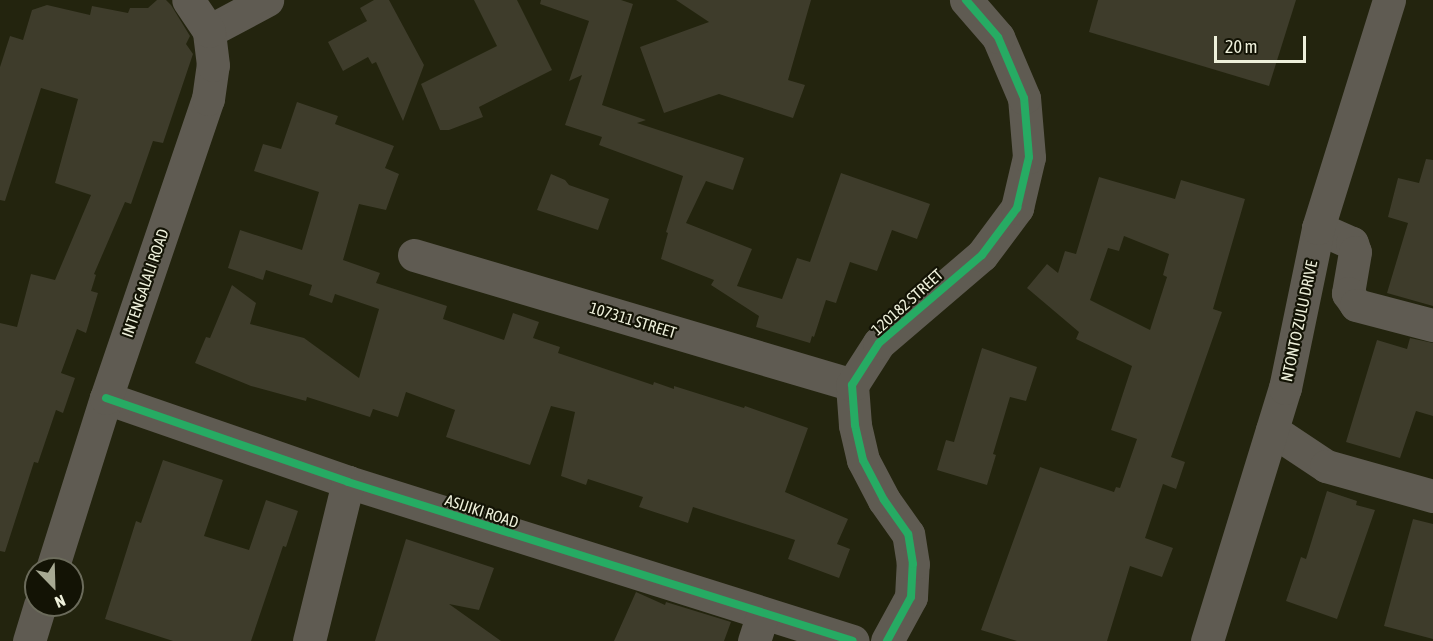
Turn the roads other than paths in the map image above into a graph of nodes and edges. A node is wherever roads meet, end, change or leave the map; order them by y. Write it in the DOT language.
graph roads {
  1 [pos="188,0"];
  2 [pos="267,0"];
  3 [pos="966,0"];
  4 [pos="1389,0"];
  5 [pos="209,31"];
  6 [pos="1318,228"];
  7 [pos="414,255"];
  8 [pos="1433,325"];
  9 [pos="852,385"];
  10 [pos="106,398"];
  11 [pos="1272,430"];
  12 [pos="348,482"];
  13 [pos="1433,496"];
  14 [pos="56,557"];
  15 [pos="36,617"];
  16 [pos="758,627"];
  17 [pos="29,641"];
  18 [pos="309,641"];
  19 [pos="853,641"];
  20 [pos="887,641"];
  21 [pos="1207,641"];
  1 -- 5 [label="street, INTENGALALI ROAD"];
  2 -- 5 [label="street"];
  3 -- 9 [label="street, 120182 STREET"];
  4 -- 6 [label="street, NTONTO ZULU DRIVE"];
  5 -- 10 [label="street, INTENGALALI ROAD"];
  6 -- 8 [label="street"];
  6 -- 11 [label="street, NTONTO ZULU DRIVE"];
  7 -- 9 [label="street, 107311 STREET"];
  9 -- 20 [label="street"];
  10 -- 12 [label="street, ASIJIKI ROAD"];
  10 -- 14 [label="street, INTENGALALI ROAD"];
  11 -- 13 [label="street"];
  11 -- 21 [label="street, NTONTO ZULU DRIVE"];
  12 -- 16 [label="street, ASIJIKI ROAD"];
  12 -- 18 [label="street"];
  15 -- 17 [label="street"];
  16 -- 19 [label="street, ASIJIKI ROAD"];
}
